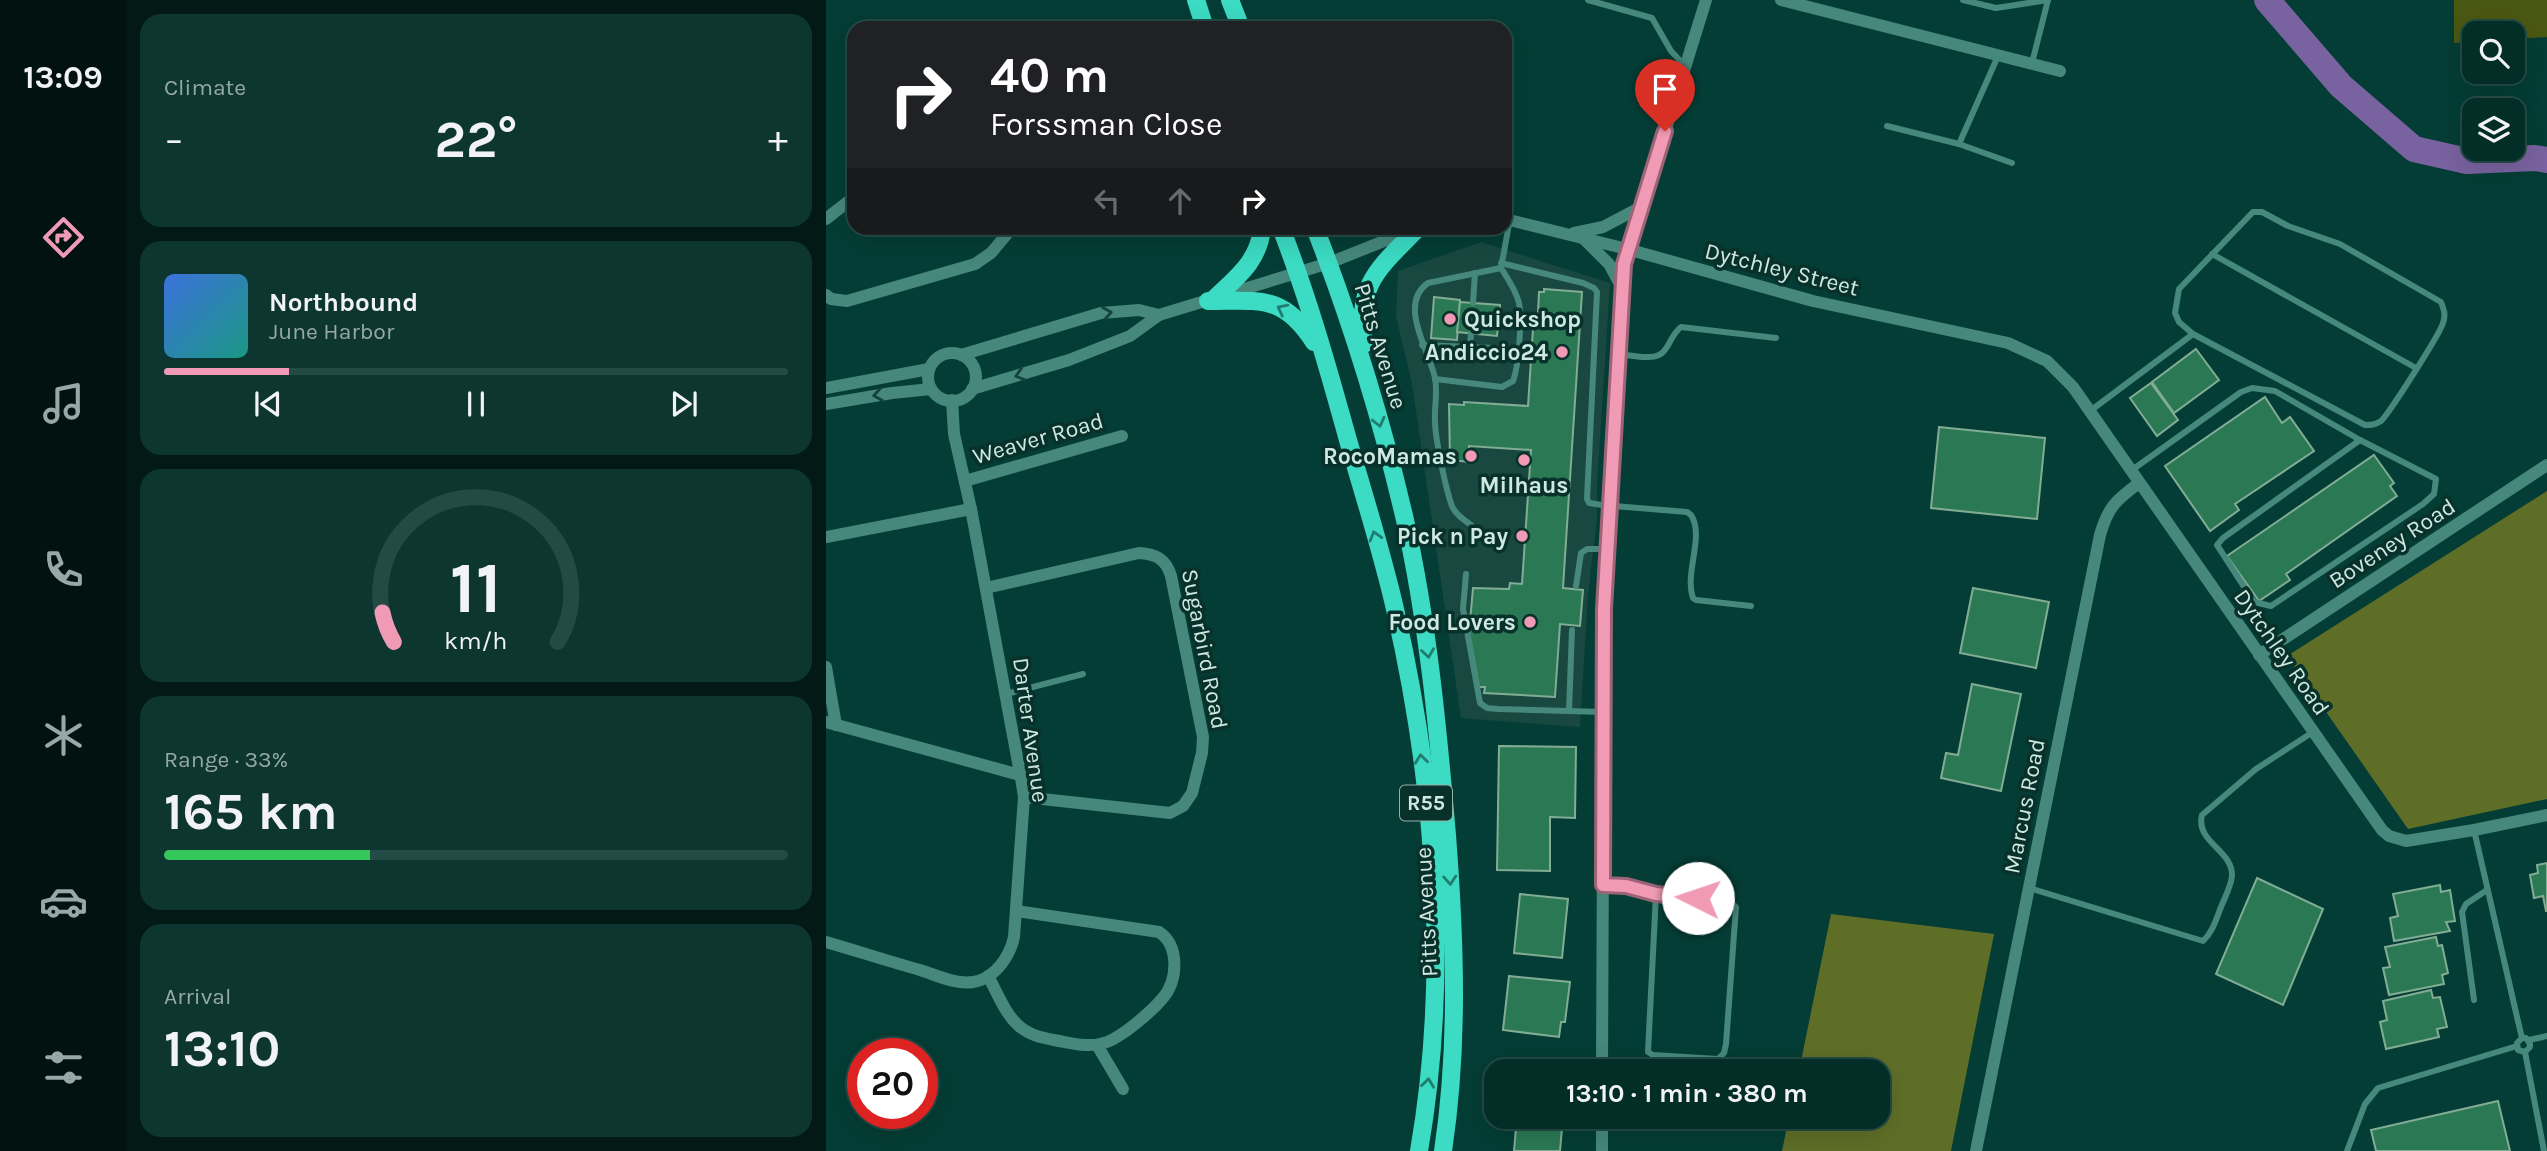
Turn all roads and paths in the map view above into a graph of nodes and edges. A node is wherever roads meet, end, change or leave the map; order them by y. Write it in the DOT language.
graph roads {
  1 [pos="1196,0"];
  2 [pos="1230,0"];
  3 [pos="1588,0"];
  4 [pos="1706,0"];
  5 [pos="1781,0"];
  6 [pos="1963,0"];
  7 [pos="2048,0"];
  8 [pos="1203,21"];
  9 [pos="1238,21"];
  10 [pos="1998,55"];
  11 [pos="2032,63"];
  12 [pos="1685,66"];
  13 [pos="2060,71"];
  14 [pos="1886,126"];
  15 [pos="1959,144"];
  16 [pos="2012,163"];
  17 [pos="847,202"];
  18 [pos="1641,207"];
  19 [pos="826,219"];
  20 [pos="1512,220"];
  21 [pos="1006,235"];
  22 [pos="1261,235"];
  23 [pos="1284,235"];
  24 [pos="1318,235"];
  25 [pos="1400,235"];
  26 [pos="1411,235"];
  27 [pos="1505,235"];
  28 [pos="1576,235"];
  29 [pos="1627,248"];
  30 [pos="2213,254"];
  31 [pos="1329,263"];
  32 [pos="1501,265"];
  33 [pos="1475,272"];
  34 [pos="1299,274"];
  35 [pos="1622,288"];
  36 [pos="826,295"];
  37 [pos="1211,300"];
  38 [pos="1473,303"];
  39 [pos="1159,315"];
  40 [pos="1471,333"];
  41 [pos="2193,334"];
  42 [pos="1776,338"];
  43 [pos="1422,345"];
  44 [pos="1470,347"];
  45 [pos="1518,349"];
  46 [pos="1619,354"];
  47 [pos="961,355"];
  48 [pos="1325,360"];
  49 [pos="2047,361"];
  50 [pos="2416,368"];
  51 [pos="929,369"];
  52 [pos="1435,379"];
  53 [pos="826,388"];
  54 [pos="931,389"];
  55 [pos="972,389"];
  56 [pos="1371,390"];
  57 [pos="953,400"];
  58 [pos="826,404"];
  59 [pos="2090,411"];
  60 [pos="1122,436"];
  61 [pos="2360,440"];
  62 [pos="2547,465"];
  63 [pos="2130,470"];
  64 [pos="965,481"];
  65 [pos="2140,483"];
  66 [pos="1611,505"];
  67 [pos="971,509"];
  68 [pos="1471,525"];
  69 [pos="826,537"];
  70 [pos="1608,550"];
  71 [pos="1466,574"];
  72 [pos="1576,586"];
  73 [pos="986,588"];
  74 [pos="1751,606"];
  75 [pos="1573,630"];
  76 [pos="2259,655"];
  77 [pos="826,667"];
  78 [pos="1083,674"];
  79 [pos="1006,694"];
  80 [pos="1569,711"];
  81 [pos="1603,712"];
  82 [pos="831,724"];
  83 [pos="2313,732"];
  84 [pos="1020,775"];
  85 [pos="1024,797"];
  86 [pos="2547,815"];
  87 [pos="2474,830"];
  88 [pos="1603,885"];
  89 [pos="2029,888"];
  90 [pos="2487,890"];
  91 [pos="1656,894"];
  92 [pos="1016,911"];
  93 [pos="826,942"];
  94 [pos="988,976"];
  95 [pos="2474,1000"];
  96 [pos="2547,1036"];
  97 [pos="2525,1039"];
  98 [pos="1097,1045"];
  99 [pos="2517,1046"];
  100 [pos="2525,1052"];
  101 [pos="1602,1059"];
  102 [pos="1123,1088"];
  103 [pos="1602,1129"];
  104 [pos="1419,1151"];
  105 [pos="1443,1151"];
  106 [pos="1602,1151"];
  107 [pos="1976,1151"];
  108 [pos="2347,1151"];
  109 [pos="2544,1151"];
  1 -- 8 [label="main road"];
  2 -- 9 [label="main road"];
  3 -- 12 [label="lane"];
  4 -- 12 [label="street"];
  5 -- 10 [label="street"];
  6 -- 7 [label="lane"];
  7 -- 11 [label="lane"];
  10 -- 11 [label="street"];
  10 -- 15 [label="lane"];
  11 -- 13 [label="street"];
  12 -- 18 [label="street"];
  14 -- 15 [label="lane"];
  15 -- 16 [label="lane"];
  17 -- 19 [label="street"];
  18 -- 28 [label="street"];
  18 -- 29 [label="street"];
  20 -- 28 [label="street, Dytchley Street"];
  21 -- 36 [label="street"];
  22 -- 37 [label="main road"];
  23 -- 34 [label="main road, R55"];
  24 -- 31 [label="main road, R55"];
  25 -- 31 [label="street"];
  26 -- 56 [label="main road"];
  27 -- 32 [label="lane"];
  28 -- 29 [label="street, Dytchley Street"];
  28 -- 35 [label="street"];
  29 -- 35 [label="street"];
  29 -- 49 [label="street, Dytchley Street"];
  30 -- 41 [label="lane"];
  30 -- 50 [label="lane"];
  30 -- 50 [label="lane"];
  31 -- 34 [label="street"];
  31 -- 56 [label="main road, Pitts Avenue / R55"];
  32 -- 33 [label="lane"];
  32 -- 45 [label="lane"];
  32 -- 66 [label="lane"];
  33 -- 38 [label="lane"];
  33 -- 43 [label="lane"];
  34 -- 37 [label="street"];
  34 -- 48 [label="main road, Pitts Avenue / R55"];
  35 -- 46 [label="street"];
  37 -- 39 [label="street"];
  48 -- 37 [label="main road, one-way"];
  47 -- 39 [label="street, one-way"];
  39 -- 55 [label="street, one-way"];
  40 -- 44 [label="lane"];
  41 -- 50 [label="lane"];
  41 -- 59 [label="lane"];
  42 -- 46 [label="lane"];
  43 -- 44 [label="lane"];
  43 -- 52 [label="lane"];
  44 -- 45 [label="lane"];
  45 -- 52 [label="lane"];
  46 -- 66 [label="street"];
  47 -- 51 [label="street"];
  47 -- 55 [label="street"];
  104 -- 48 [label="main road, Pitts Avenue / R55, one-way"];
  49 -- 59 [label="street, Dytchley Road"];
  51 -- 53 [label="street"];
  51 -- 54 [label="street"];
  52 -- 68 [label="lane"];
  54 -- 57 [label="street"];
  54 -- 58 [label="street, one-way"];
  55 -- 57 [label="street"];
  56 -- 105 [label="main road, Pitts Avenue / R55, one-way"];
  57 -- 64 [label="street, Darter Avenue"];
  59 -- 63 [label="street, Dytchley Road"];
  60 -- 64 [label="street, Weaver Road"];
  61 -- 61 [label="lane"];
  61 -- 63 [label="lane"];
  62 -- 76 [label="street, Boveney Road"];
  63 -- 65 [label="street, Dytchley Road"];
  64 -- 67 [label="street, Darter Avenue"];
  65 -- 76 [label="street, Dytchley Road"];
  65 -- 89 [label="street, Marcus Road"];
  66 -- 70 [label="street"];
  66 -- 74 [label="lane"];
  67 -- 69 [label="street"];
  67 -- 73 [label="street, Darter Avenue"];
  70 -- 72 [label="lane"];
  70 -- 81 [label="street"];
  71 -- 80 [label="lane"];
  73 -- 79 [label="street, Darter Avenue"];
  73 -- 85 [label="street, Sugarbird Road"];
  75 -- 80 [label="lane"];
  76 -- 83 [label="street, Dytchley Road"];
  77 -- 82 [label="street"];
  78 -- 79 [label="lane"];
  79 -- 84 [label="street, Darter Avenue"];
  80 -- 81 [label="lane"];
  81 -- 88 [label="street"];
  82 -- 84 [label="street"];
  83 -- 87 [label="street, Dytchley Road"];
  83 -- 89 [label="lane"];
  84 -- 85 [label="street, Darter Avenue"];
  85 -- 92 [label="street, Darter Avenue"];
  86 -- 87 [label="street, Dytchley Road"];
  87 -- 90 [label="lane"];
  88 -- 91 [label="lane"];
  88 -- 101 [label="street"];
  89 -- 107 [label="street, Marcus Road"];
  90 -- 95 [label="lane"];
  90 -- 97 [label="lane"];
  91 -- 91 [label="lane"];
  92 -- 94 [label="street, Darter Avenue"];
  92 -- 98 [label="street"];
  93 -- 94 [label="street"];
  94 -- 98 [label="street"];
  96 -- 97 [label="lane"];
  97 -- 99 [label="lane"];
  97 -- 100 [label="lane"];
  98 -- 102 [label="street"];
  99 -- 100 [label="lane"];
  99 -- 108 [label="lane"];
  100 -- 109 [label="lane"];
  103 -- 106 [label="street"];
}
